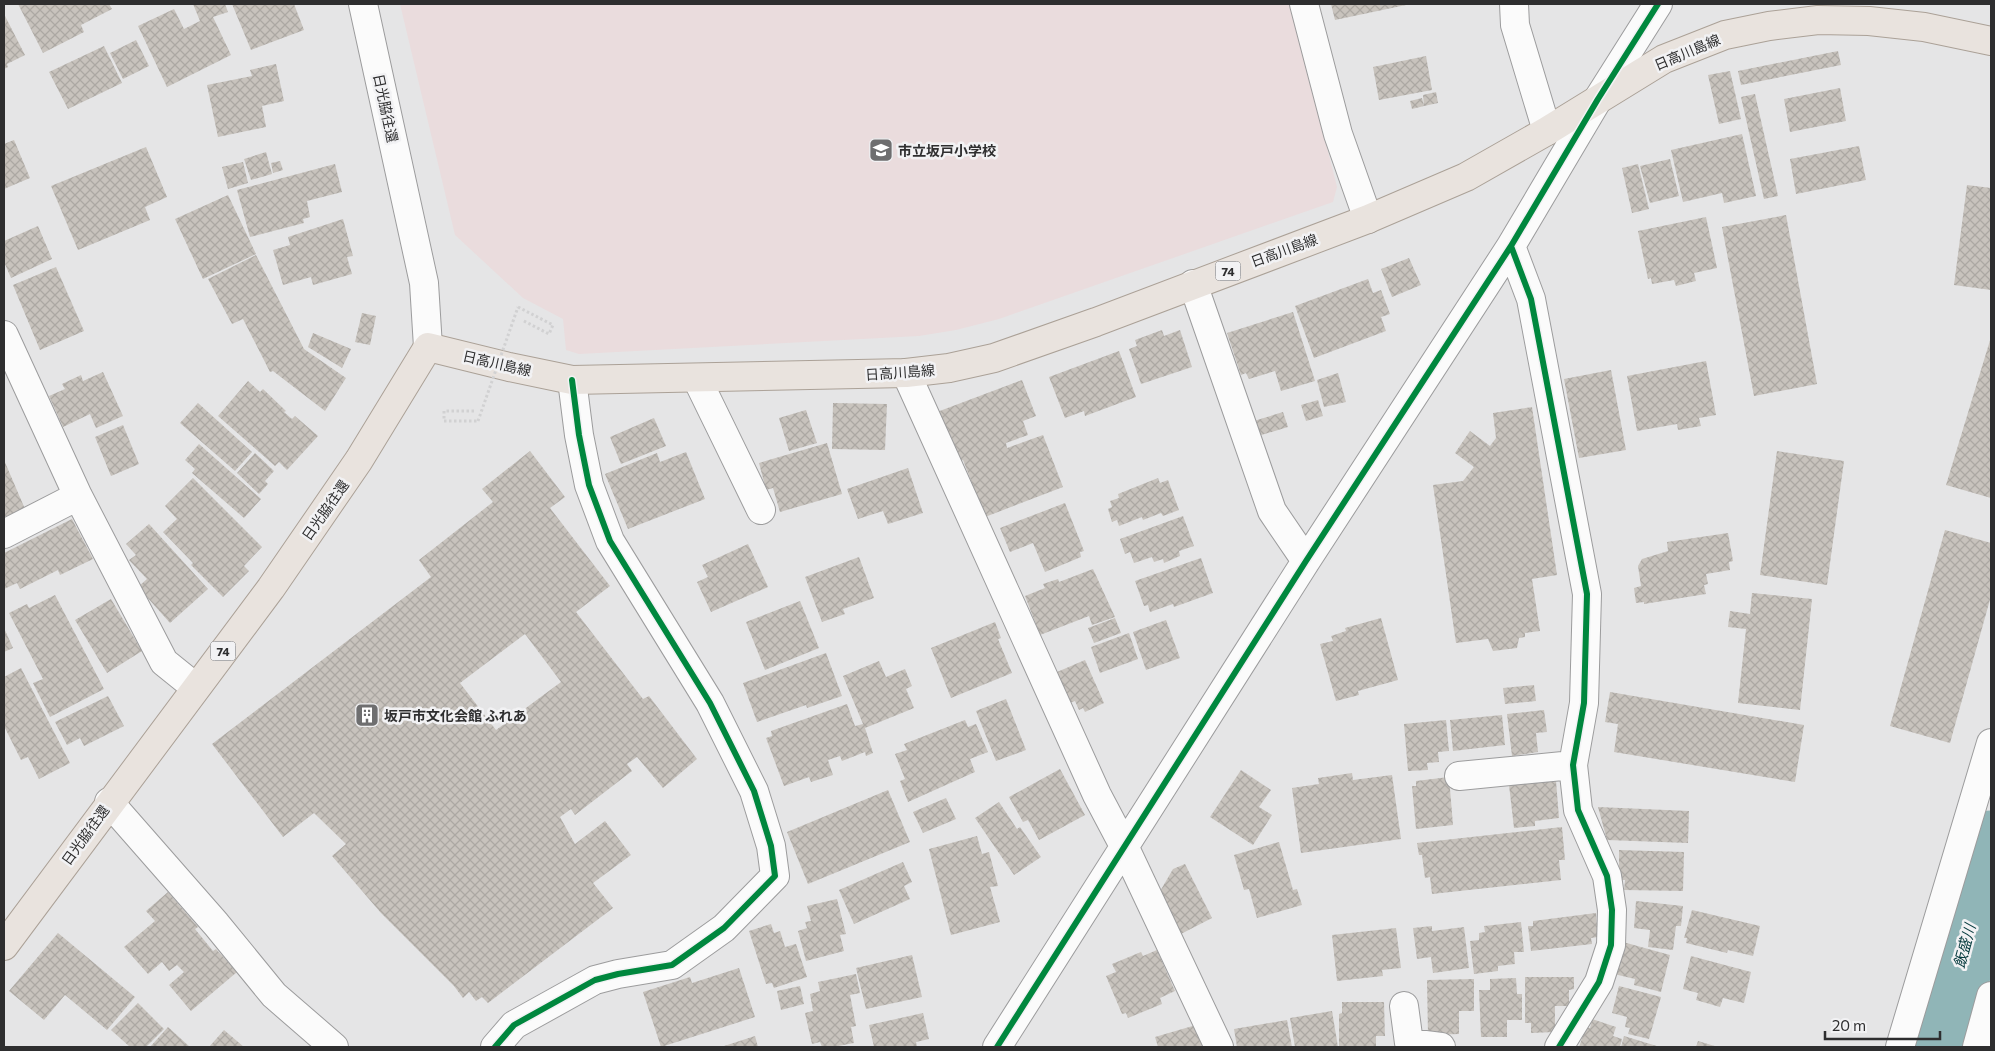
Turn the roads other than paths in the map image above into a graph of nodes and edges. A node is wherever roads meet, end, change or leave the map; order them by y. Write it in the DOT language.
graph roads {
  1 [pos="364,4"];
  2 [pos="1304,4"];
  3 [pos="1514,4"];
  4 [pos="1658,4"];
  5 [pos="1991,41"];
  6 [pos="1598,99"];
  7 [pos="1547,131"];
  8 [pos="1368,219"];
  9 [pos="1511,246"];
  10 [pos="1194,284"];
  11 [pos="4,335"];
  12 [pos="428,347"];
  13 [pos="906,374"];
  14 [pos="697,379"];
  15 [pos="572,380"];
  16 [pos="15,390"];
  17 [pos="78,496"];
  18 [pos="761,510"];
  19 [pos="4,534"];
  20 [pos="1306,561"];
  21 [pos="195,687"];
  22 [pos="1991,743"];
  23 [pos="1573,765"];
  24 [pos="1460,776"];
  25 [pos="109,802"];
  26 [pos="1125,848"];
  27 [pos="4,946"];
  28 [pos="1991,996"];
  29 [pos="1404,1006"];
  30 [pos="334,1047"];
  31 [pos="495,1047"];
  32 [pos="997,1047"];
  33 [pos="1219,1047"];
  34 [pos="1441,1047"];
  35 [pos="1560,1047"];
  36 [pos="1900,1047"];
  37 [pos="1976,1047"];
  1 -- 12 [label="street, 日光脇往還"];
  2 -- 8 [label="street"];
  3 -- 7 [label="street"];
  4 -- 6 [label="street"];
  5 -- 6 [label="main road, 日高川島線 / 74"];
  6 -- 7 [label="main road, 日高川島線 / 74"];
  6 -- 9 [label="street"];
  7 -- 8 [label="main road, 日高川島線 / 74"];
  8 -- 10 [label="main road, 日高川島線 / 74"];
  9 -- 20 [label="street"];
  9 -- 23 [label="street"];
  10 -- 13 [label="main road, 日高川島線 / 74"];
  10 -- 20 [label="street"];
  11 -- 16 [label="street"];
  12 -- 15 [label="main road, 日高川島線 / 74"];
  12 -- 21 [label="main road, 日光脇往還 / 74"];
  13 -- 14 [label="main road, 日高川島線 / 74"];
  13 -- 26 [label="street"];
  14 -- 15 [label="main road, 日高川島線 / 74"];
  14 -- 18 [label="street"];
  15 -- 31 [label="street"];
  16 -- 17 [label="street"];
  17 -- 19 [label="street"];
  17 -- 21 [label="street"];
  20 -- 26 [label="street"];
  21 -- 25 [label="main road, 日光脇往還 / 74"];
  22 -- 36 [label="street"];
  23 -- 24 [label="street"];
  23 -- 35 [label="street"];
  25 -- 27 [label="main road, 日光脇往還 / 74"];
  25 -- 30 [label="street"];
  26 -- 32 [label="street"];
  26 -- 33 [label="street"];
  28 -- 37 [label="street"];
  29 -- 34 [label="street"];
}
